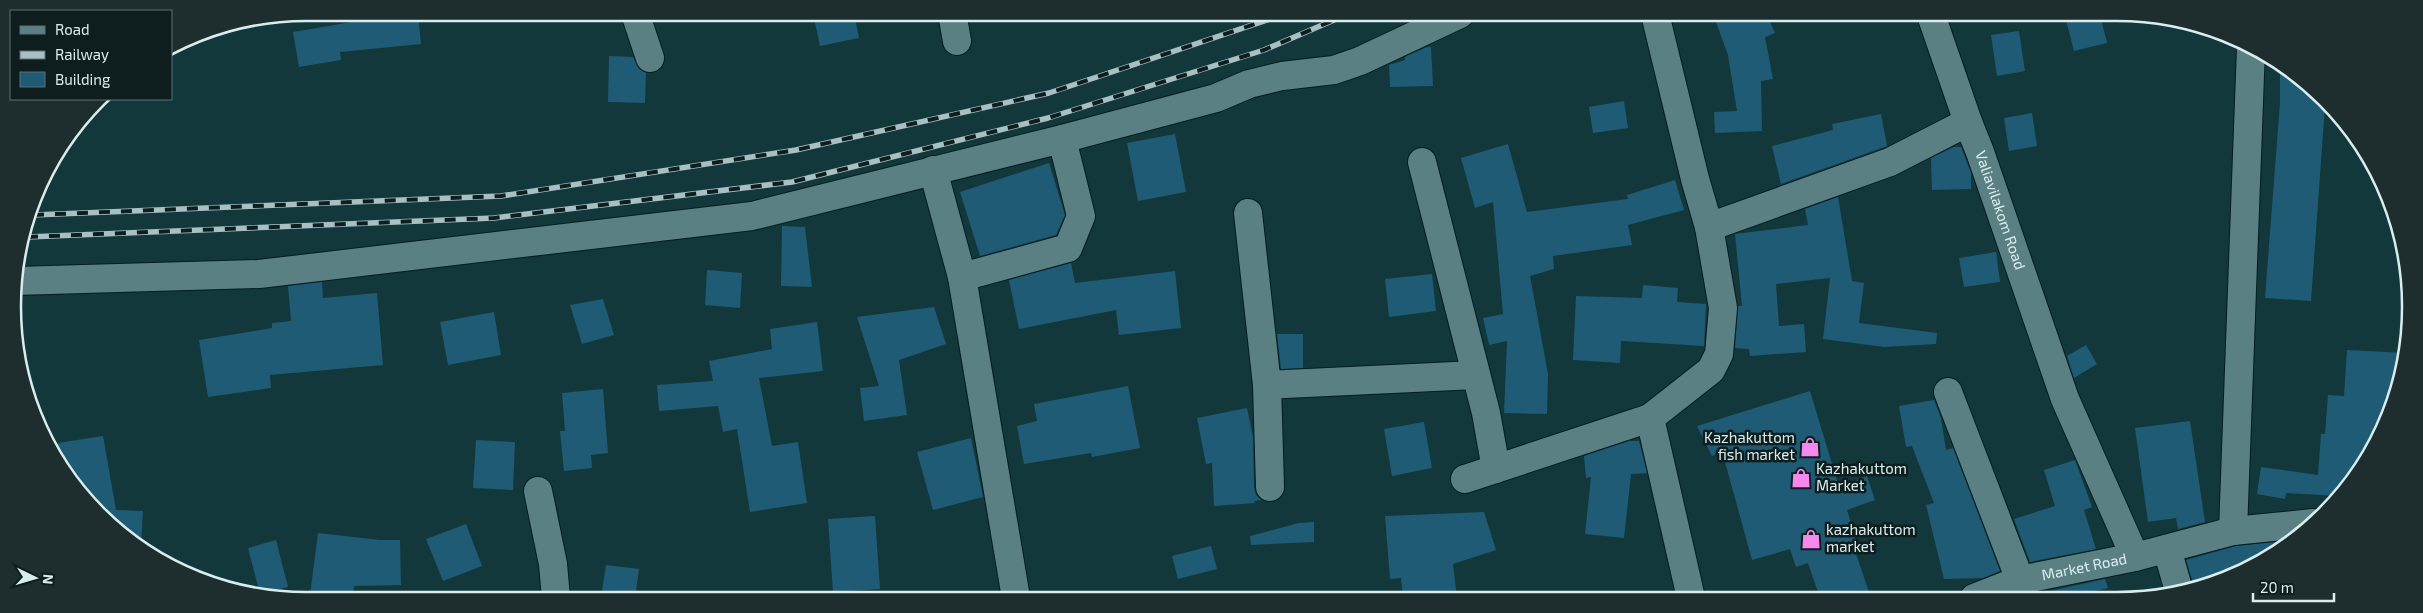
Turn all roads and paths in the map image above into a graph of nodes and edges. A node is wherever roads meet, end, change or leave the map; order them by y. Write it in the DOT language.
graph roads {
  1 [pos="638,21"];
  2 [pos="954,21"];
  3 [pos="1445,21"];
  4 [pos="1657,21"];
  5 [pos="1933,21"];
  6 [pos="958,41"];
  7 [pos="2251,55"];
  8 [pos="650,58"];
  9 [pos="1968,122"];
  10 [pos="1062,139"];
  11 [pos="1422,162"];
  12 [pos="933,170"];
  13 [pos="1248,213"];
  14 [pos="1709,227"];
  15 [pos="962,277"];
  16 [pos="23,281"];
  17 [pos="1476,375"];
  18 [pos="1267,385"];
  19 [pos="1948,392"];
  20 [pos="1650,418"];
  21 [pos="1496,469"];
  22 [pos="1465,479"];
  23 [pos="1270,487"];
  24 [pos="538,491"];
  25 [pos="2301,524"];
  26 [pos="2233,531"];
  27 [pos="2167,549"];
  28 [pos="2135,557"];
  29 [pos="2020,580"];
  30 [pos="2177,585"];
  31 [pos="555,592"];
  32 [pos="1015,592"];
  33 [pos="1690,592"];
  34 [pos="1989,592"];
  1 -- 8 [label="street"];
  2 -- 6 [label="street"];
  3 -- 10 [label="street"];
  4 -- 14 [label="street"];
  5 -- 9 [label="street, Valiavilakom Road"];
  7 -- 26 [label="street"];
  9 -- 14 [label="street"];
  9 -- 28 [label="street, Valiavilakom Road"];
  10 -- 12 [label="street"];
  10 -- 15 [label="street"];
  11 -- 17 [label="street"];
  12 -- 15 [label="street"];
  12 -- 16 [label="street"];
  13 -- 18 [label="street"];
  14 -- 20 [label="street"];
  15 -- 32 [label="street"];
  17 -- 18 [label="street"];
  17 -- 21 [label="street"];
  18 -- 23 [label="street"];
  19 -- 29 [label="street"];
  20 -- 21 [label="street"];
  20 -- 33 [label="street"];
  21 -- 22 [label="street"];
  24 -- 31 [label="street"];
  25 -- 26 [label="street, Market Road"];
  26 -- 27 [label="street, Market Road"];
  27 -- 28 [label="street, Market Road"];
  27 -- 30 [label="street"];
  28 -- 29 [label="street, Market Road"];
  29 -- 34 [label="street, Market Road"];
}
